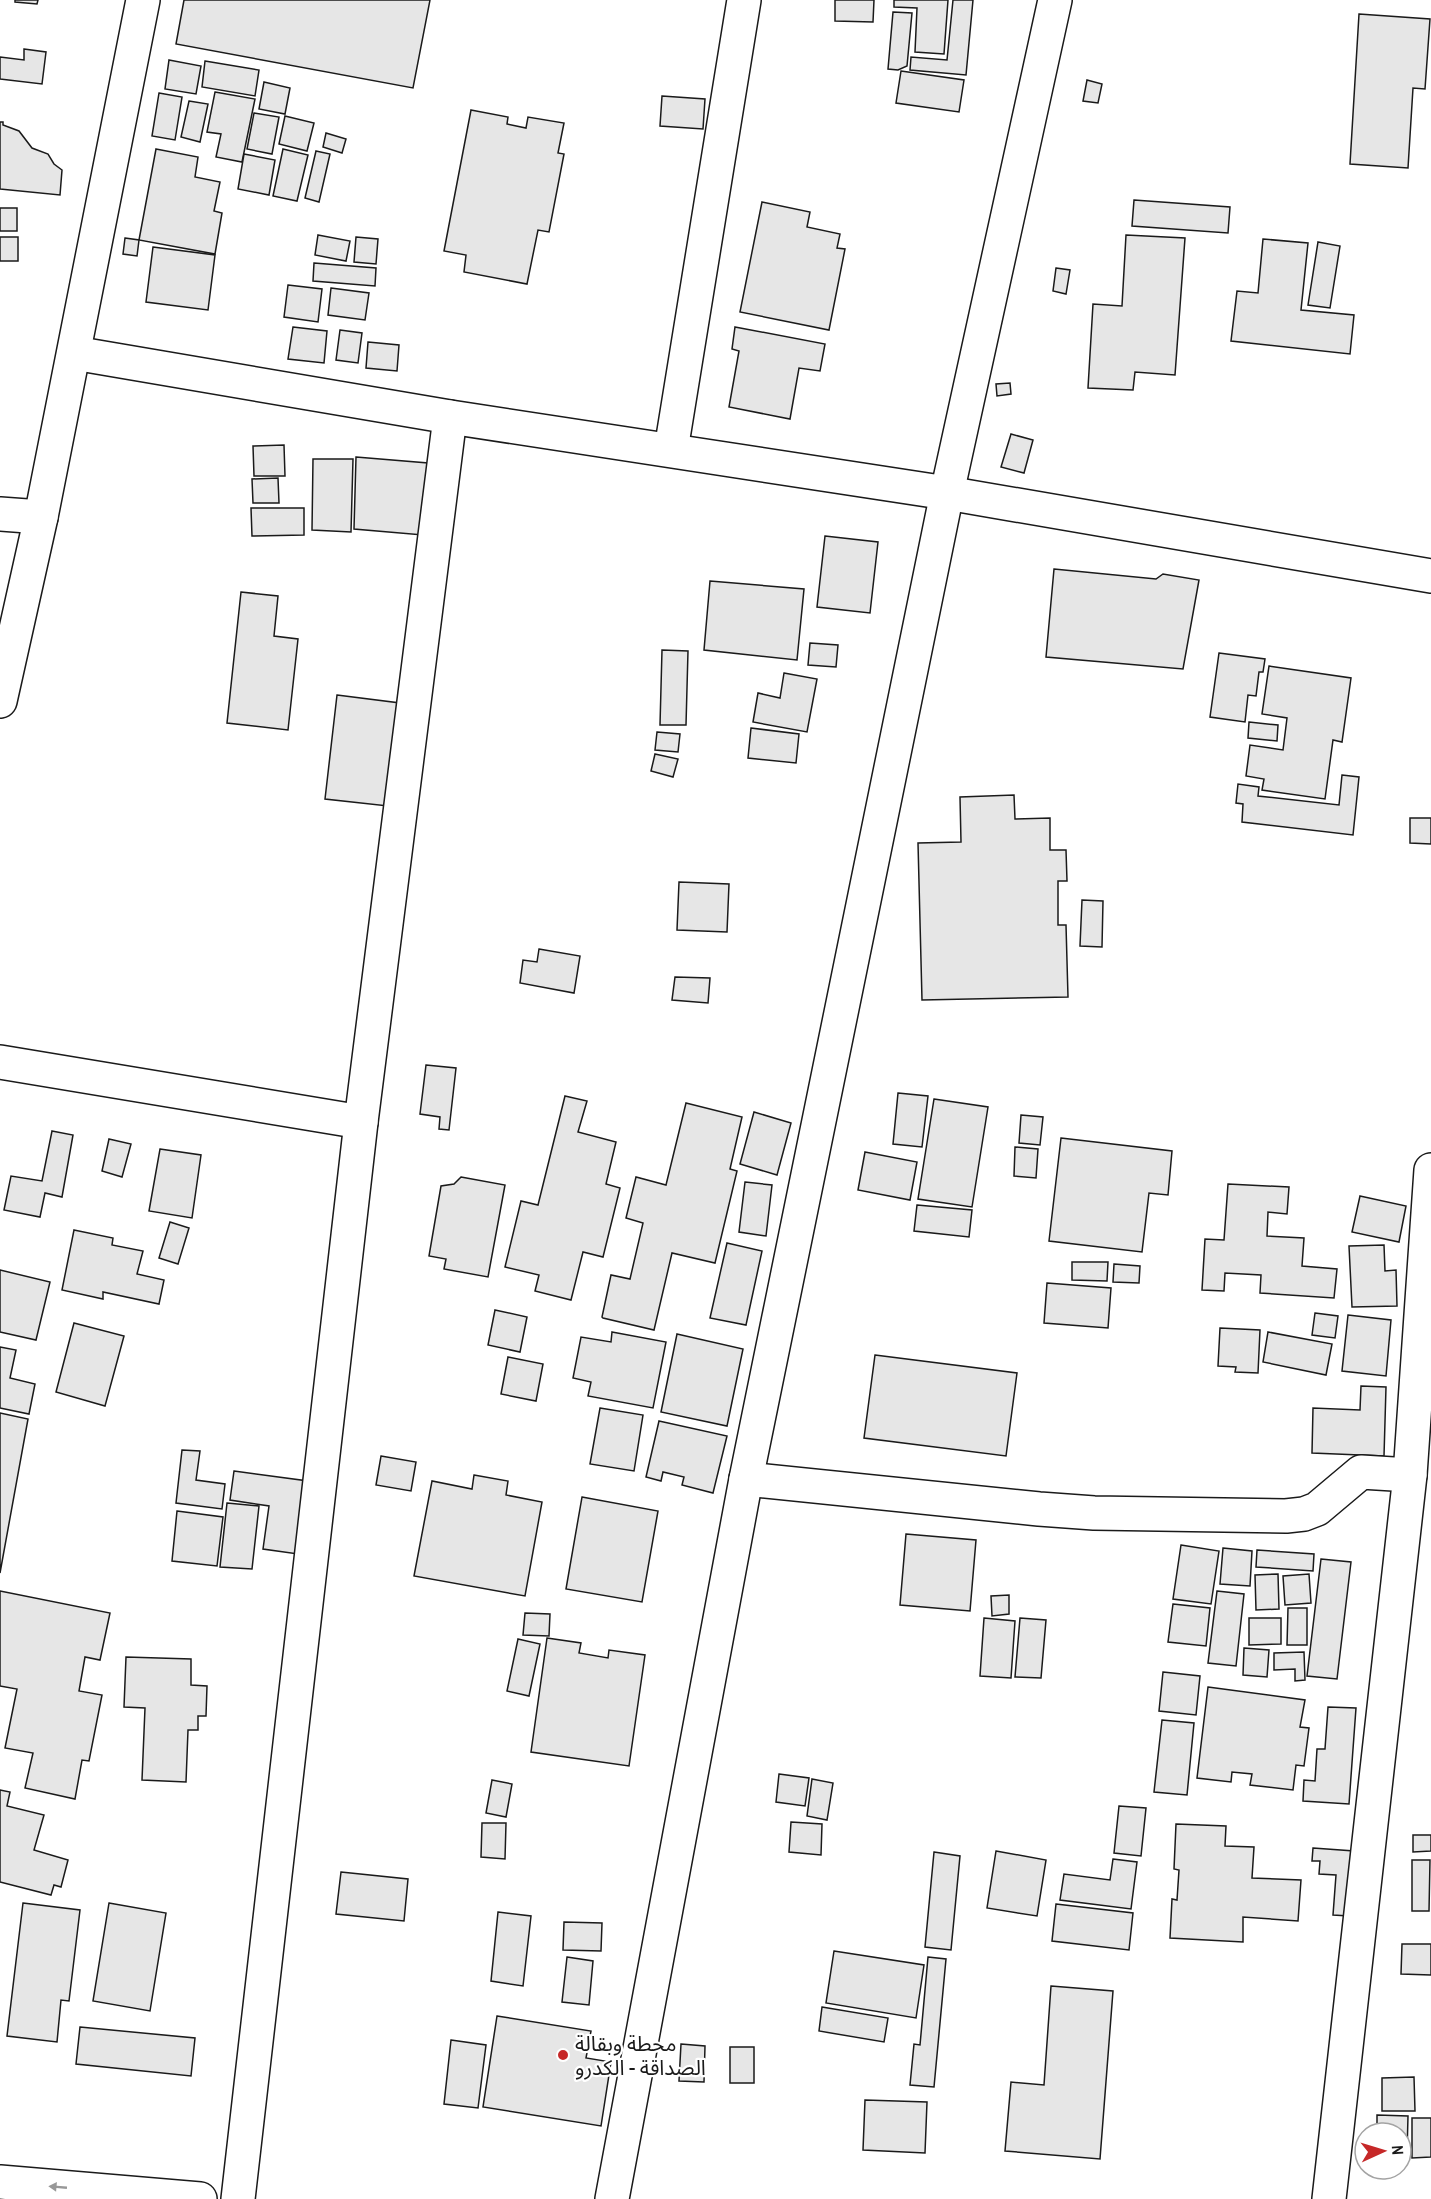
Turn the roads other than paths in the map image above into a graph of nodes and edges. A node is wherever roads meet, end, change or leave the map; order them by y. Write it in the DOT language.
graph roads {
  1 [pos="143,0"];
  2 [pos="744,0"];
  3 [pos="1055,0"];
  4 [pos="74,353"];
  5 [pos="450,417"];
  6 [pos="671,450"];
  7 [pos="947,493"];
  8 [pos="0,514"];
  9 [pos="41,517"];
  10 [pos="1431,576"];
  11 [pos="0,701"];
  12 [pos="0,1062"];
  13 [pos="361,1122"];
  14 [pos="1431,1170"];
  15 [pos="1410,1475"];
  16 [pos="746,1479"];
  17 [pos="0,2182"];
  18 [pos="200,2199"];
  19 [pos="238,2199"];
  20 [pos="612,2199"];
  21 [pos="1329,2199"];
  1 -- 4 [label="main road"];
  2 -- 6 [label="main road"];
  3 -- 7 [label="main road"];
  4 -- 5 [label="main road"];
  4 -- 9 [label="main road"];
  5 -- 6 [label="main road"];
  5 -- 13 [label="main road"];
  6 -- 7 [label="main road"];
  7 -- 10 [label="main road"];
  7 -- 16 [label="main road"];
  8 -- 9 [label="main road"];
  9 -- 11 [label="main road"];
  12 -- 13 [label="main road"];
  13 -- 19 [label="main road"];
  14 -- 15 [label="main road"];
  15 -- 16 [label="main road"];
  15 -- 21 [label="main road"];
  16 -- 20 [label="main road"];
  18 -- 17 [label="main road, one-way"];
}
